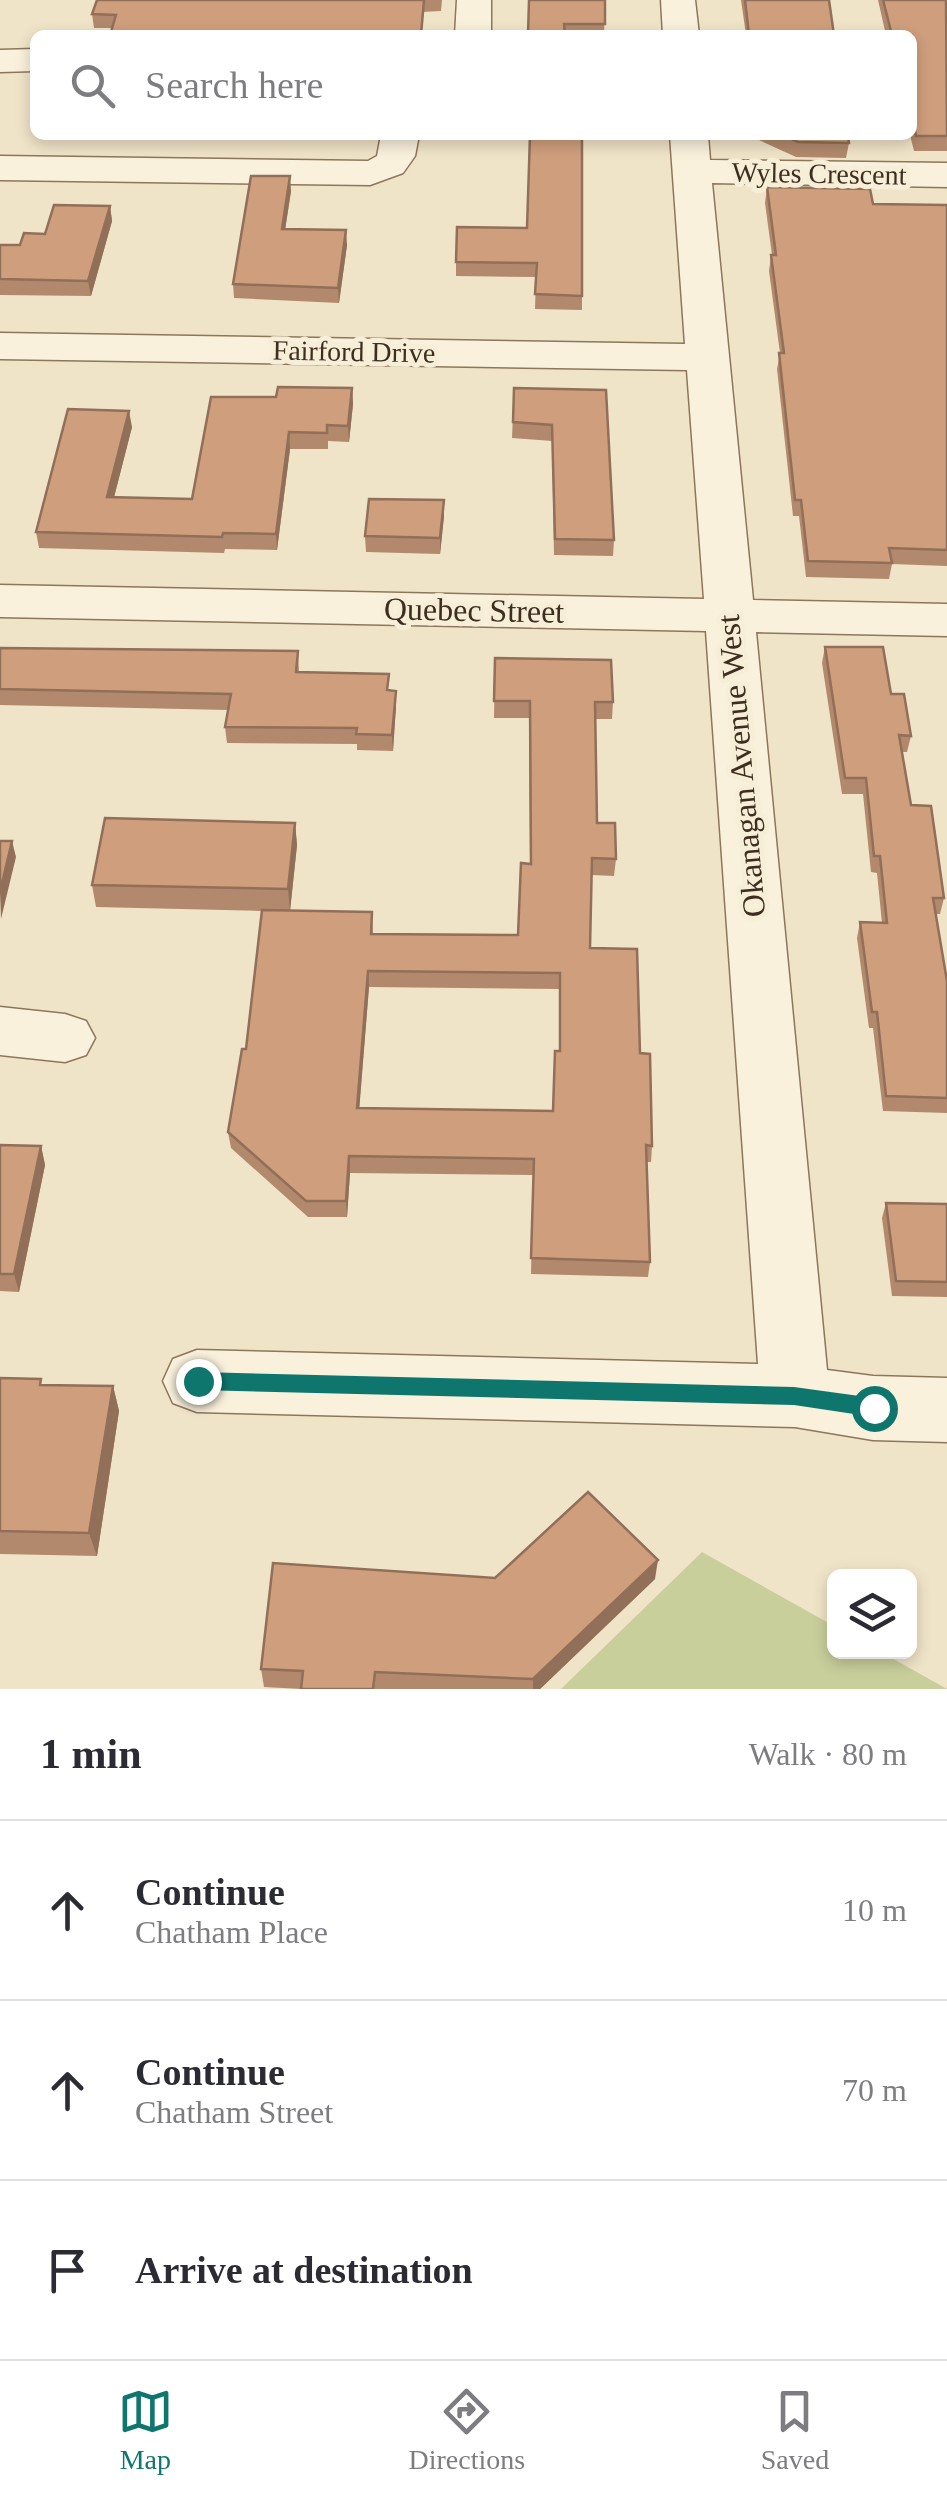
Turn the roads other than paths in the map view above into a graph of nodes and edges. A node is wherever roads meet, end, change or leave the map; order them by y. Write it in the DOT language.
graph roads {
  1 [pos="474,0"];
  2 [pos="678,0"];
  3 [pos="473,30"];
  4 [pos="680,30"];
  5 [pos="30,60"];
  6 [pos="0,62"];
  7 [pos="400,140"];
  8 [pos="691,153"];
  9 [pos="0,168"];
  10 [pos="947,175"];
  11 [pos="0,346"];
  12 [pos="708,356"];
  13 [pos="0,601"];
  14 [pos="728,614"];
  15 [pos="947,620"];
  16 [pos="0,1032"];
  17 [pos="65,1038"];
  18 [pos="198,1381"];
  19 [pos="794,1396"];
  20 [pos="947,1410"];
  1 -- 3 [label="street"];
  2 -- 4 [label="street"];
  5 -- 6 [label="street"];
  7 -- 9 [label="street"];
  8 -- 10 [label="street, Wyles Crescent"];
  8 -- 12 [label="street, Okanagan Avenue West"];
  11 -- 12 [label="street, Fairford Drive"];
  12 -- 14 [label="street, Okanagan Avenue West"];
  13 -- 14 [label="street, Quebec Street"];
  14 -- 15 [label="street, Quebec Street"];
  14 -- 19 [label="street, Okanagan Avenue West"];
  16 -- 17 [label="street"];
  18 -- 19 [label="street"];
  19 -- 20 [label="street"];
}
